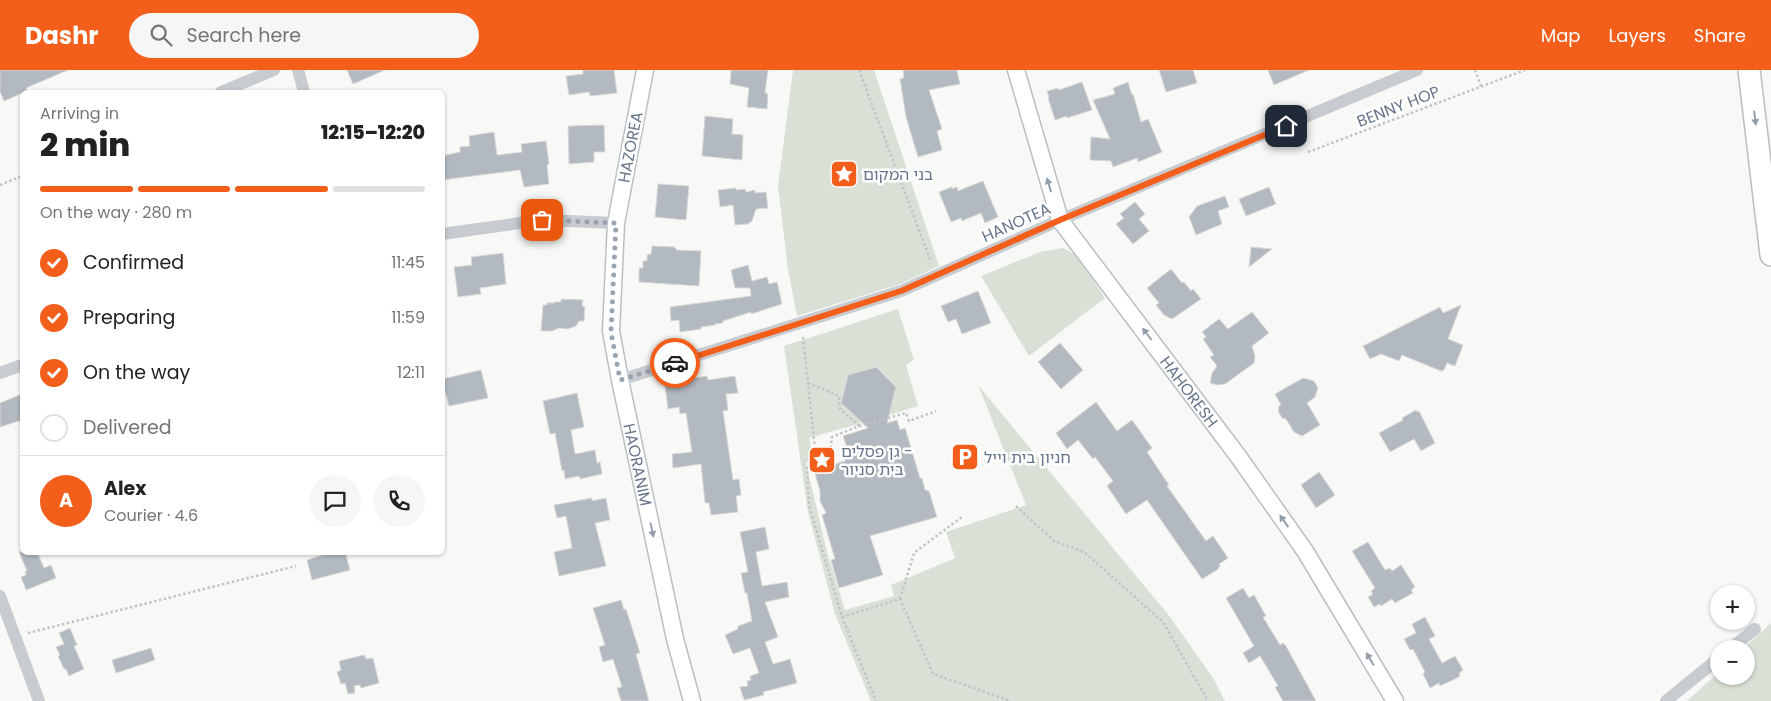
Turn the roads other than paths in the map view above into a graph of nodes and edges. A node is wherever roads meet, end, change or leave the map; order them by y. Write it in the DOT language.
graph roads {
  1 [pos="274,70"];
  2 [pos="298,70"];
  3 [pos="645,70"];
  4 [pos="1016,70"];
  5 [pos="1417,70"];
  6 [pos="1749,70"];
  7 [pos="226,90"];
  8 [pos="303,90"];
  9 [pos="1060,220"];
  10 [pos="616,223"];
  11 [pos="445,234"];
  12 [pos="1771,255"];
  13 [pos="20,366"];
  14 [pos="0,372"];
  15 [pos="620,380"];
  16 [pos="0,596"];
  17 [pos="1754,630"];
  18 [pos="1741,640"];
  19 [pos="1710,665"];
  20 [pos="39,701"];
  21 [pos="692,701"];
  22 [pos="1395,701"];
  23 [pos="1666,701"];
  1 -- 7 [label="street"];
  2 -- 8 [label="street"];
  3 -- 10 [label="street, HAZOREA"];
  9 -- 4 [label="street, HAHORESH, one-way"];
  5 -- 9 [label="street, HANOTEA"];
  6 -- 12 [label="highway, one-way"];
  9 -- 15 [label="street, HANOTEA"];
  22 -- 9 [label="street, HAHORESH, one-way"];
  10 -- 11 [label="street"];
  10 -- 15 [label="street, HAORANIM"];
  13 -- 14 [label="street"];
  15 -- 21 [label="street, HAORANIM, one-way"];
  16 -- 20 [label="street"];
  17 -- 18 [label="street"];
  19 -- 23 [label="street"];
}
